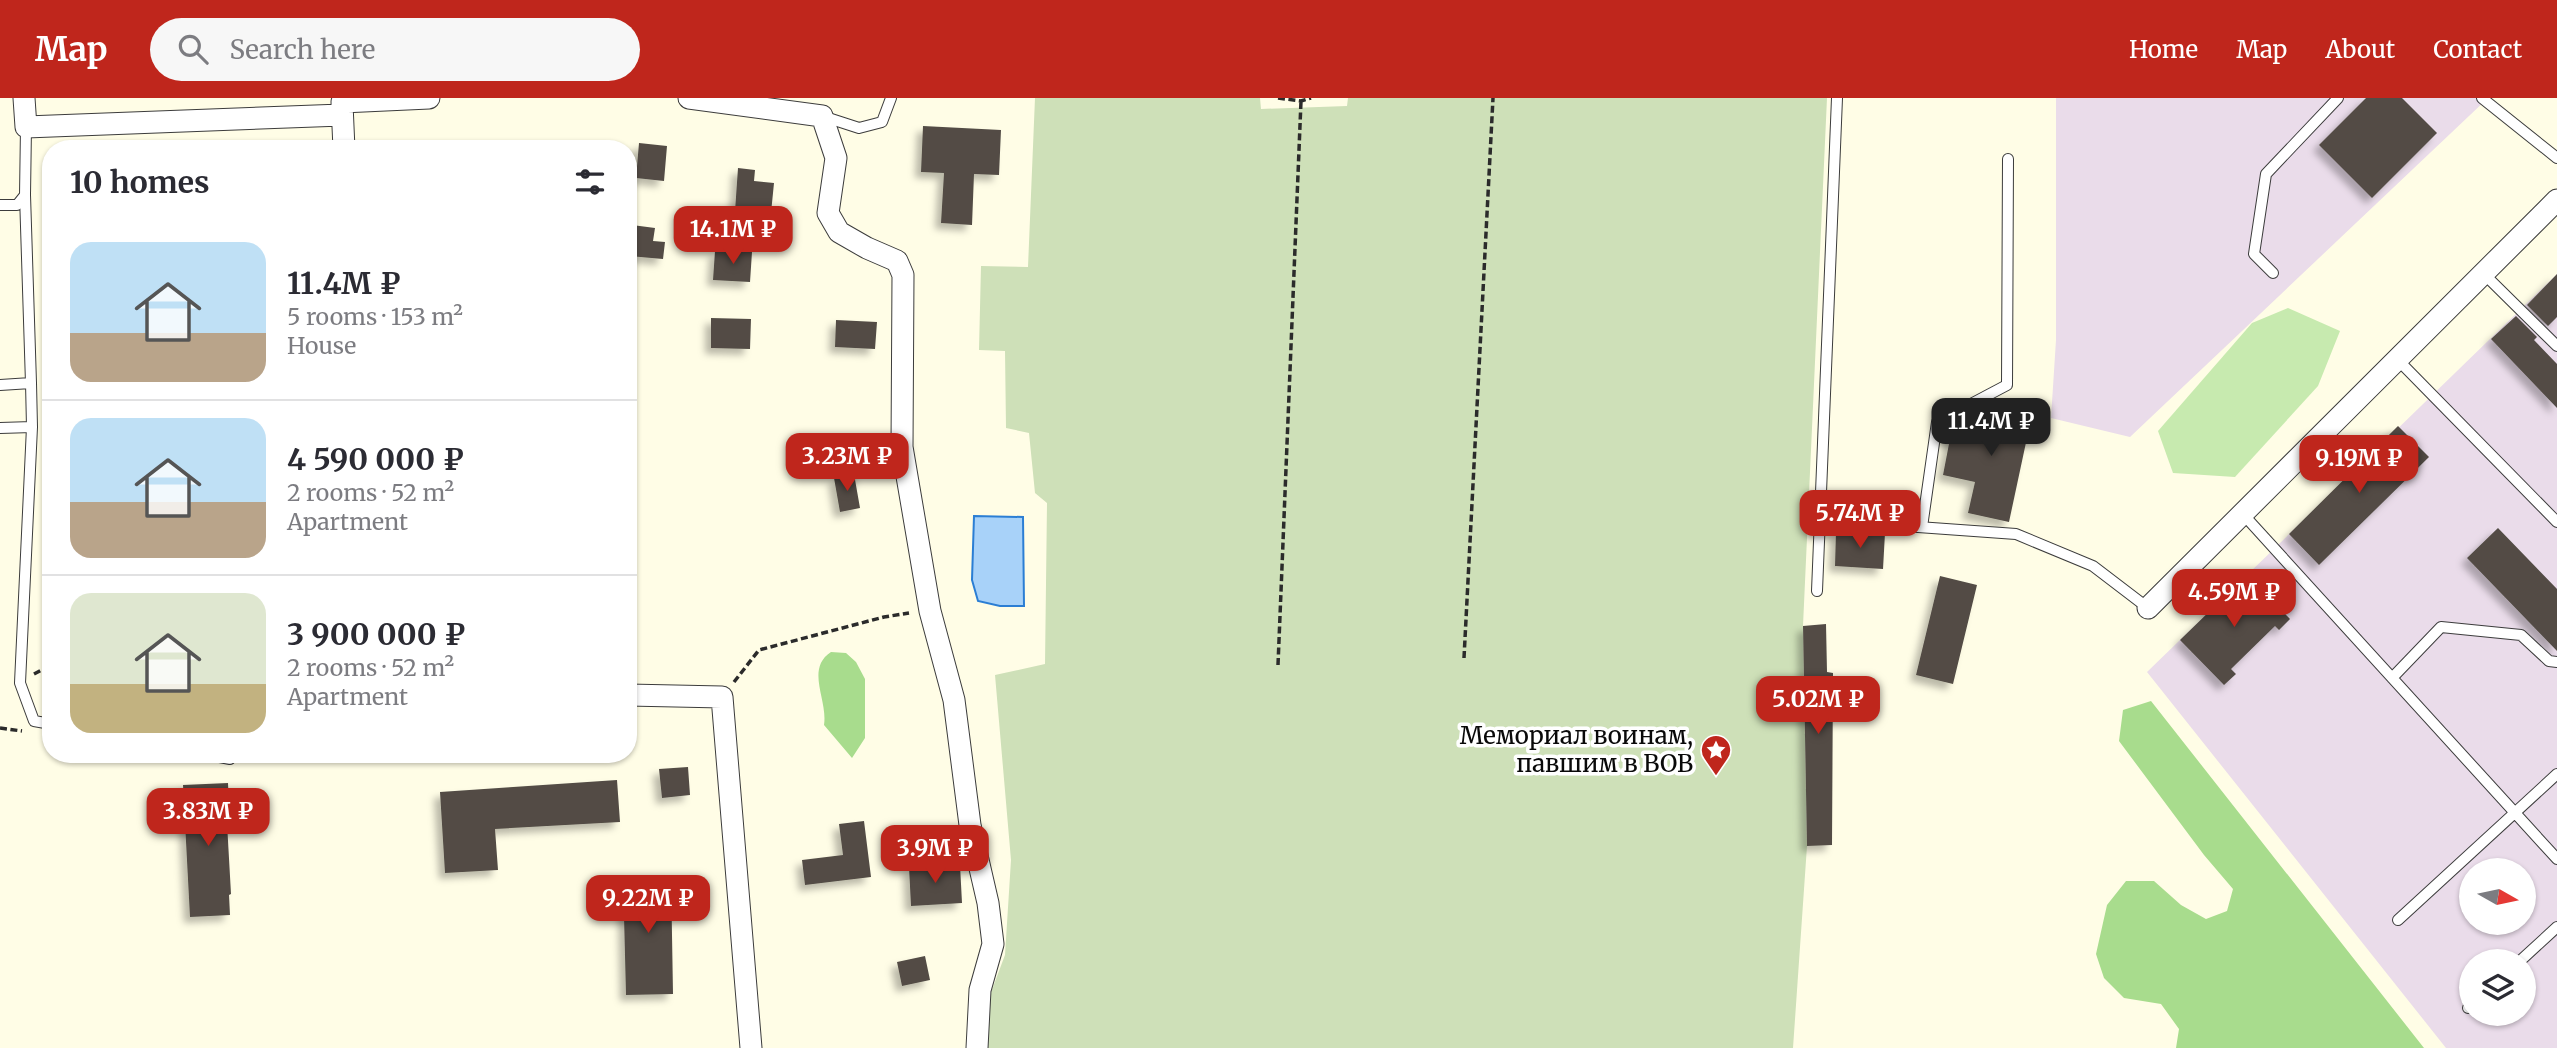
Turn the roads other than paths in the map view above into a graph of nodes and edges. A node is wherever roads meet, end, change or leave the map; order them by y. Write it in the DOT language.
graph roads {
  1 [pos="24,98"];
  2 [pos="429,98"];
  3 [pos="689,98"];
  4 [pos="891,98"];
  5 [pos="1838,98"];
  6 [pos="2338,98"];
  7 [pos="2482,98"];
  8 [pos="342,105"];
  9 [pos="822,116"];
  10 [pos="26,127"];
  11 [pos="344,140"];
  12 [pos="2557,158"];
  13 [pos="2008,159"];
  14 [pos="25,195"];
  15 [pos="2557,200"];
  16 [pos="0,205"];
  17 [pos="2273,272"];
  18 [pos="2483,273"];
  19 [pos="2557,346"];
  20 [pos="2396,359"];
  21 [pos="31,383"];
  22 [pos="0,384"];
  23 [pos="32,427"];
  24 [pos="0,428"];
  25 [pos="2242,513"];
  26 [pos="1820,520"];
  27 [pos="2557,522"];
  28 [pos="1922,527"];
  29 [pos="1817,591"];
  30 [pos="2148,608"];
  31 [pos="2557,662"];
  32 [pos="2392,678"];
  33 [pos="637,695"];
  34 [pos="42,722"];
  35 [pos="2557,774"];
  36 [pos="2515,813"];
  37 [pos="2557,859"];
  38 [pos="2398,920"];
  39 [pos="2557,927"];
  40 [pos="2533,949"];
  41 [pos="751,1048"];
  42 [pos="977,1048"];
  1 -- 10 [label="street"];
  2 -- 8 [label="street"];
  3 -- 9 [label="street"];
  4 -- 9 [label="lane"];
  5 -- 26 [label="lane"];
  6 -- 17 [label="lane"];
  7 -- 12 [label="lane"];
  8 -- 10 [label="street"];
  8 -- 11 [label="street"];
  9 -- 42 [label="street"];
  10 -- 14 [label="lane"];
  13 -- 28 [label="lane"];
  14 -- 16 [label="lane"];
  14 -- 21 [label="lane"];
  15 -- 18 [label="street"];
  18 -- 19 [label="lane"];
  18 -- 20 [label="street"];
  20 -- 25 [label="street"];
  20 -- 27 [label="lane"];
  21 -- 22 [label="lane"];
  21 -- 23 [label="lane"];
  23 -- 24 [label="lane"];
  23 -- 34 [label="lane"];
  25 -- 30 [label="street"];
  25 -- 32 [label="lane"];
  26 -- 28 [label="lane"];
  26 -- 29 [label="lane"];
  28 -- 30 [label="lane"];
  31 -- 32 [label="lane"];
  32 -- 36 [label="lane"];
  33 -- 41 [label="street"];
  35 -- 36 [label="lane"];
  36 -- 37 [label="lane"];
  36 -- 38 [label="lane"];
  39 -- 40 [label="lane"];
}
